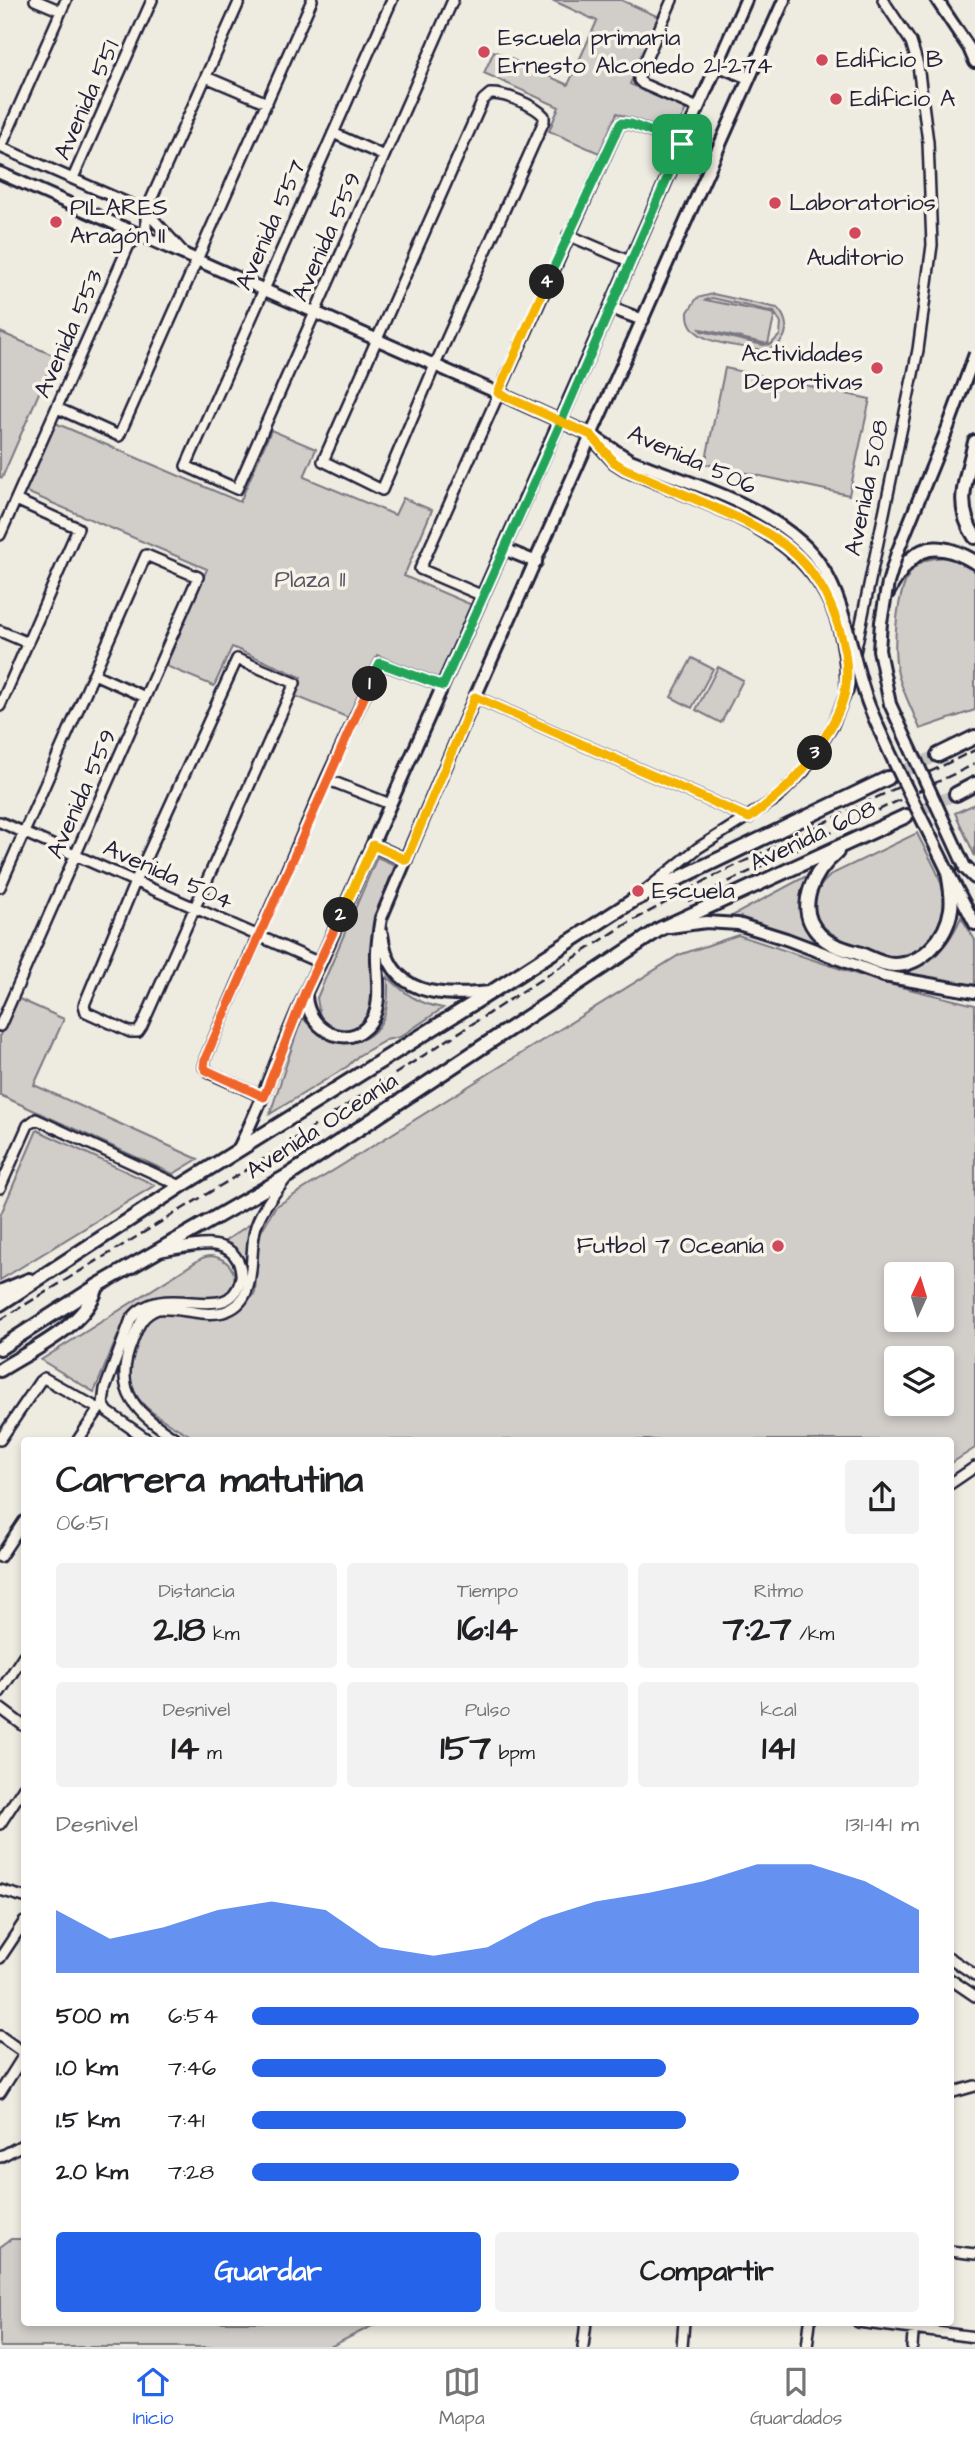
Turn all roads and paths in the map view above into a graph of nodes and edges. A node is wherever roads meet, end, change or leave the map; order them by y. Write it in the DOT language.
graph roads {
  1 [pos="35,0"];
  2 [pos="66,0"];
  3 [pos="152,0"];
  4 [pos="240,0"];
  5 [pos="312,0"];
  6 [pos="392,0"];
  7 [pos="453,0"];
  8 [pos="672,0"];
  9 [pos="747,0"];
  10 [pos="795,0"];
  11 [pos="883,0"];
  12 [pos="937,0"];
  13 [pos="782,4"];
  14 [pos="61,12"];
  15 [pos="975,62"];
  16 [pos="717,65"];
  17 [pos="206,76"];
  18 [pos="749,78"];
  19 [pos="267,103"];
  20 [pos="698,108"];
  21 [pos="333,133"];
  22 [pos="682,144"];
  23 [pos="0,147"];
  24 [pos="384,156"];
  25 [pos="0,173"];
  26 [pos="73,178"];
  27 [pos="146,211"];
  28 [pos="568,235"];
  29 [pos="143,236"];
  30 [pos="191,258"];
  31 [pos="631,262"];
  32 [pos="264,290"];
  33 [pos="611,308"];
  34 [pos="315,312"];
  35 [pos="643,320"];
  36 [pos="377,339"];
  37 [pos="975,354"];
  38 [pos="435,365"];
  39 [pos="498,393"];
  40 [pos="57,408"];
  41 [pos="561,422"];
  42 [pos="591,435"];
  43 [pos="975,442"];
  44 [pos="237,489"];
  45 [pos="16,500"];
  46 [pos="0,535"];
  47 [pos="975,537"];
  48 [pos="504,550"];
  49 [pos="536,562"];
  50 [pos="975,562"];
  51 [pos="483,596"];
  52 [pos="886,597"];
  53 [pos="0,631"];
  54 [pos="28,643"];
  55 [pos="94,674"];
  56 [pos="443,686"];
  57 [pos="847,691"];
  58 [pos="145,697"];
  59 [pos="475,697"];
  60 [pos="0,706"];
  61 [pos="975,737"];
  62 [pos="938,755"];
  63 [pos="888,778"];
  64 [pos="326,779"];
  65 [pos="975,784"];
  66 [pos="956,794"];
  67 [pos="390,804"];
  68 [pos="906,816"];
  69 [pos="749,818"];
  70 [pos="0,822"];
  71 [pos="24,832"];
  72 [pos="852,842"];
  73 [pos="373,845"];
  74 [pos="75,856"];
  75 [pos="406,860"];
  76 [pos="965,867"];
  77 [pos="948,872"];
  78 [pos="975,877"];
  79 [pos="135,882"];
  80 [pos="0,887"];
  81 [pos="975,887"];
  82 [pos="634,900"];
  83 [pos="195,909"];
  84 [pos="381,918"];
  85 [pos="975,924"];
  86 [pos="660,929"];
  87 [pos="258,936"];
  88 [pos="320,962"];
  89 [pos="306,990"];
  90 [pos="493,991"];
  91 [pos="975,992"];
  92 [pos="0,1027"];
  93 [pos="264,1097"];
  94 [pos="238,1150"];
  95 [pos="289,1175"];
  96 [pos="181,1186"];
  97 [pos="0,1188"];
  98 [pos="154,1252"];
  99 [pos="46,1275"];
  100 [pos="97,1286"];
  101 [pos="0,1292"];
  102 [pos="0,1304"];
  103 [pos="0,1348"];
  104 [pos="0,1370"];
  105 [pos="102,1409"];
  106 [pos="80,1437"];
  107 [pos="144,1437"];
  108 [pos="170,1437"];
  109 [pos="0,1440"];
  110 [pos="975,1467"];
  111 [pos="954,1481"];
  112 [pos="21,1526"];
  113 [pos="0,1557"];
  114 [pos="21,1660"];
  115 [pos="0,1692"];
  116 [pos="0,1708"];
  117 [pos="21,1724"];
  118 [pos="21,1792"];
  119 [pos="0,1824"];
  120 [pos="0,1890"];
  121 [pos="21,1896"];
  122 [pos="21,1926"];
  123 [pos="0,1958"];
  124 [pos="954,1961"];
  125 [pos="975,1975"];
  126 [pos="954,1982"];
  127 [pos="975,1996"];
  128 [pos="0,2036"];
  129 [pos="21,2052"];
  130 [pos="21,2059"];
  131 [pos="975,2086"];
  132 [pos="954,2092"];
  133 [pos="0,2093"];
  134 [pos="21,2146"];
  135 [pos="0,2157"];
  136 [pos="954,2251"];
  137 [pos="975,2254"];
  138 [pos="586,2326"];
  139 [pos="684,2326"];
  140 [pos="810,2326"];
  141 [pos="914,2326"];
  142 [pos="975,2337"];
  143 [pos="583,2347"];
  144 [pos="682,2347"];
  145 [pos="807,2347"];
  146 [pos="912,2347"];
  1 -- 14 [label="street"];
  2 -- 14 [label="street"];
  3 -- 26 [label="street, Avenida 551"];
  4 -- 17 [label="street"];
  5 -- 19 [label="street"];
  6 -- 21 [label="street, Avenida 557"];
  7 -- 24 [label="street, Avenida 559"];
  8 -- 20 [label="street"];
  9 -- 16 [label="main road"];
  10 -- 13 [label="main road"];
  11 -- 57 [label="street, Avenida 508"];
  12 -- 15 [label="main road"];
  13 -- 18 [label="main road"];
  14 -- 23 [label="street"];
  16 -- 18 [label="main road"];
  16 -- 20 [label="main road"];
  17 -- 19 [label="street"];
  17 -- 27 [label="street"];
  18 -- 35 [label="main road"];
  19 -- 30 [label="street"];
  20 -- 22 [label="main road"];
  21 -- 24 [label="street"];
  21 -- 32 [label="street, Avenida 557"];
  22 -- 28 [label="street"];
  22 -- 31 [label="main road"];
  23 -- 26 [label="street"];
  24 -- 34 [label="street, Avenida 559"];
  25 -- 29 [label="main road, Avenida 506"];
  26 -- 27 [label="street"];
  27 -- 29 [label="street"];
  27 -- 30 [label="street"];
  28 -- 31 [label="street"];
  28 -- 39 [label="street"];
  29 -- 30 [label="main road, Avenida 506"];
  29 -- 40 [label="street, Avenida 553"];
  30 -- 32 [label="main road, Avenida 506"];
  30 -- 40 [label="street"];
  31 -- 33 [label="main road"];
  32 -- 34 [label="main road, Avenida 506"];
  32 -- 44 [label="street, Avenida 557"];
  33 -- 35 [label="main road"];
  33 -- 41 [label="main road"];
  34 -- 36 [label="main road, Avenida 506"];
  34 -- 44 [label="street, Avenida 559"];
  35 -- 42 [label="main road"];
  36 -- 38 [label="main road, Avenida 506"];
  36 -- 38 [label="street"];
  36 -- 38 [label="street"];
  37 -- 52 [label="main road, Avenida 508, bridge"];
  38 -- 39 [label="main road, Avenida 506"];
  39 -- 41 [label="main road, Avenida 506"];
  39 -- 51 [label="street"];
  40 -- 45 [label="street, Avenida 553"];
  41 -- 42 [label="main road, Avenida 506"];
  41 -- 48 [label="main road"];
  42 -- 49 [label="main road"];
  42 -- 57 [label="main road"];
  42 -- 77 [label="main road, Avenida 506, bridge"];
  43 -- 47 [label="highway"];
  45 -- 46 [label="street, Avenida 553"];
  45 -- 54 [label="street"];
  48 -- 49 [label="main road"];
  48 -- 51 [label="main road"];
  49 -- 59 [label="main road"];
  50 -- 52 [label="highway"];
  51 -- 56 [label="main road"];
  52 -- 76 [label="main road, Avenida 508, bridge"];
  53 -- 54 [label="street"];
  54 -- 60 [label="street"];
  55 -- 58 [label="street"];
  55 -- 58 [label="street, Avenida 559"];
  55 -- 71 [label="street"];
  56 -- 64 [label="street"];
  56 -- 67 [label="main road"];
  57 -- 69 [label="street, Avenida 508"];
  58 -- 74 [label="street, Avenida 559"];
  59 -- 69 [label="street"];
  59 -- 75 [label="main road"];
  61 -- 62 [label="highway"];
  63 -- 82 [label="highway, Avenida 608"];
  64 -- 67 [label="street"];
  64 -- 87 [label="street"];
  65 -- 66 [label="highway"];
  67 -- 73 [label="main road"];
  68 -- 72 [label="highway, Avenida 608"];
  69 -- 82 [label="street, Avenida 508"];
  70 -- 71 [label="street, Avenida 504"];
  71 -- 74 [label="street, Avenida 504"];
  71 -- 80 [label="street"];
  72 -- 77 [label="highway"];
  72 -- 86 [label="highway, Avenida 608"];
  73 -- 75 [label="main road"];
  73 -- 88 [label="main road"];
  74 -- 79 [label="street, Avenida 504"];
  74 -- 92 [label="street, Avenida 559"];
  75 -- 84 [label="main road"];
  76 -- 78 [label="highway"];
  76 -- 81 [label="main road, Avenida 508"];
  77 -- 85 [label="main road, Avenida 506"];
  79 -- 83 [label="street, Avenida 504"];
  79 -- 83 [label="street"];
  79 -- 83 [label="street"];
  82 -- 90 [label="highway, Avenida Oceanía"];
  83 -- 87 [label="street, Avenida 504"];
  84 -- 89 [label="main road"];
  84 -- 90 [label="main road"];
  86 -- 91 [label="main road"];
  86 -- 95 [label="highway, Avenida Oceanía"];
  87 -- 88 [label="street, Avenida 504"];
  87 -- 93 [label="street"];
  88 -- 89 [label="main road"];
  89 -- 93 [label="main road"];
  90 -- 94 [label="highway, Avenida Oceanía"];
  93 -- 94 [label="main road"];
  94 -- 96 [label="highway, Avenida Oceanía"];
  95 -- 98 [label="highway, Avenida Oceanía"];
  95 -- 108 [label="street"];
  96 -- 97 [label="street"];
  96 -- 99 [label="highway, Avenida Oceanía"];
  98 -- 100 [label="highway, Avenida Oceanía"];
  98 -- 105 [label="street"];
  99 -- 101 [label="highway"];
  99 -- 102 [label="highway, Avenida Oceanía"];
  100 -- 103 [label="highway, Avenida Oceanía"];
  100 -- 104 [label="highway"];
  105 -- 106 [label="street"];
  105 -- 107 [label="street"];
  105 -- 109 [label="street"];
  110 -- 111 [label="street"];
  112 -- 113 [label="street"];
  114 -- 115 [label="street"];
  116 -- 117 [label="street"];
  118 -- 119 [label="street"];
  120 -- 121 [label="street"];
  122 -- 123 [label="street"];
  124 -- 125 [label="street"];
  126 -- 127 [label="street"];
  128 -- 129 [label="street"];
  130 -- 133 [label="street"];
  131 -- 132 [label="street"];
  134 -- 135 [label="street"];
  136 -- 137 [label="street"];
  138 -- 143 [label="street"];
  139 -- 144 [label="street"];
  140 -- 145 [label="street"];
  141 -- 142 [label="street"];
  141 -- 146 [label="street"];
}
